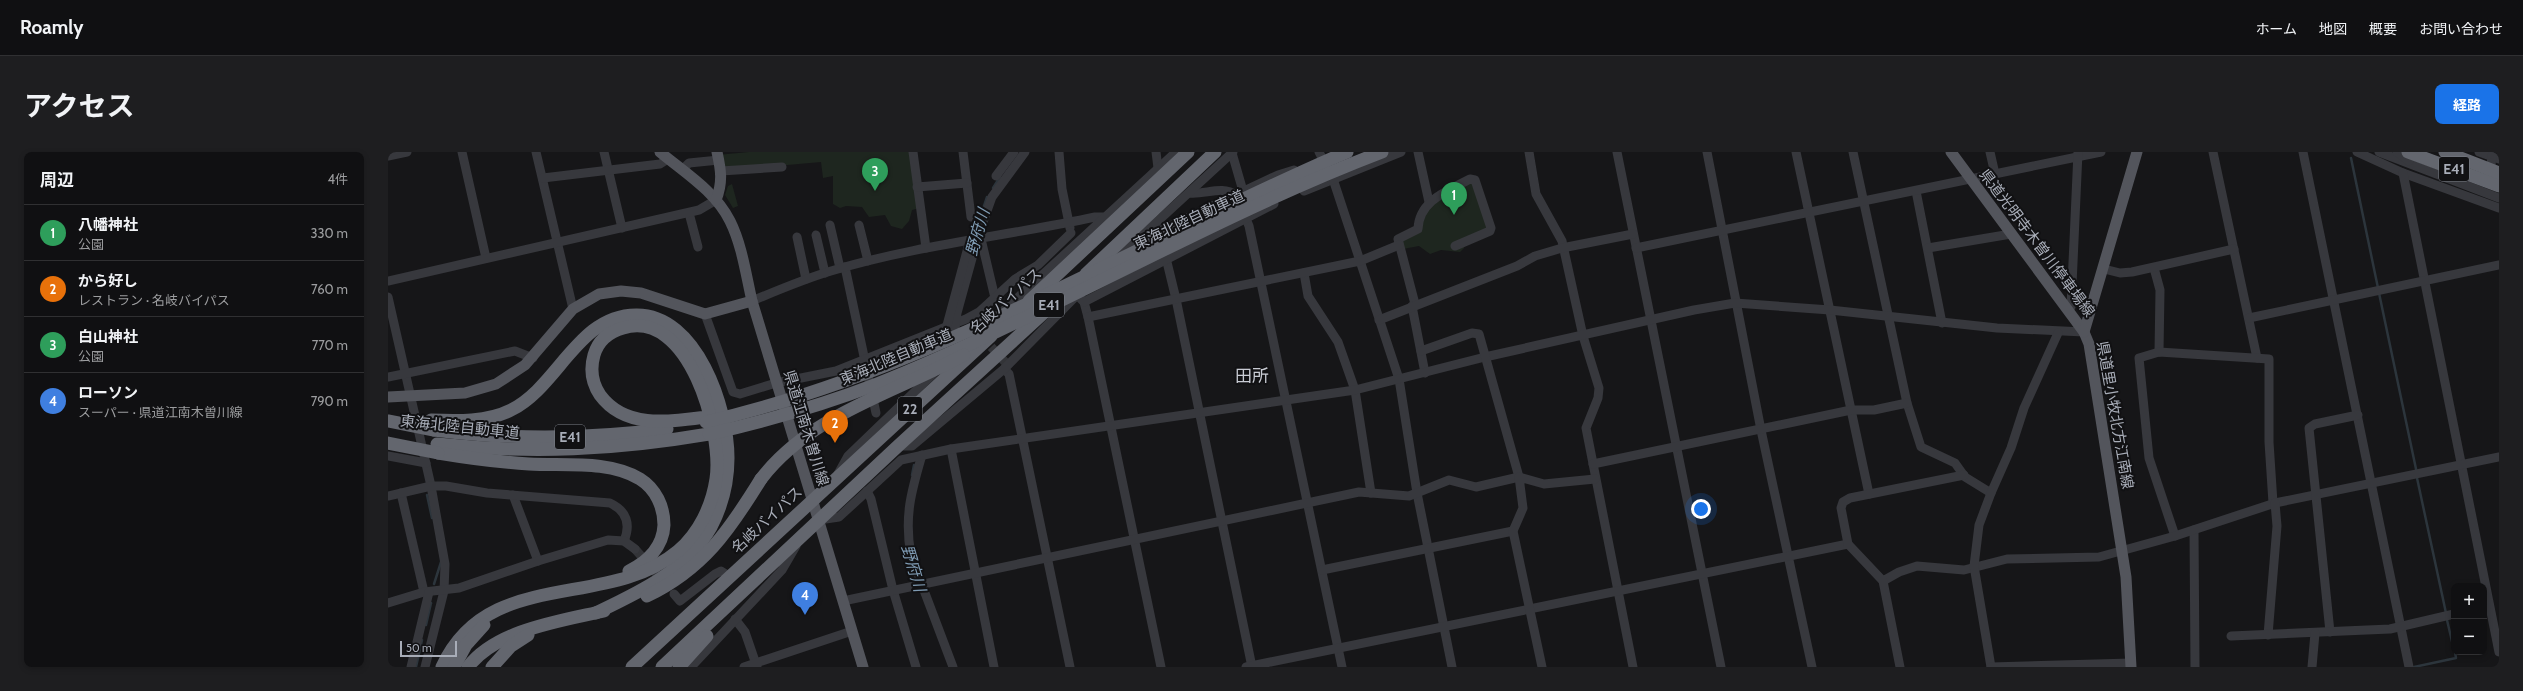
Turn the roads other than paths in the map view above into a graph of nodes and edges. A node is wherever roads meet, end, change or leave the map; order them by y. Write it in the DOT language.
graph roads {
  1 [pos="407,152"];
  2 [pos="462,152"];
  3 [pos="536,152"];
  4 [pos="604,152"];
  5 [pos="913,152"];
  6 [pos="963,152"];
  7 [pos="1013,152"];
  8 [pos="1025,152"];
  9 [pos="1059,152"];
  10 [pos="1156,152"];
  11 [pos="1176,152"];
  12 [pos="1188,152"];
  13 [pos="1215,152"];
  14 [pos="1233,152"];
  15 [pos="1347,152"];
  16 [pos="1382,152"];
  17 [pos="1401,152"];
  18 [pos="1418,152"];
  19 [pos="1529,152"];
  20 [pos="1617,152"];
  21 [pos="1707,152"];
  22 [pos="1796,152"];
  23 [pos="1853,152"];
  24 [pos="1951,152"];
  25 [pos="1990,152"];
  26 [pos="2101,152"];
  27 [pos="2137,152"];
  28 [pos="2213,152"];
  29 [pos="2303,152"];
  30 [pos="2357,152"];
  31 [pos="2379,152"];
  32 [pos="2397,152"];
  33 [pos="2408,152"];
  34 [pos="2445,152"];
  35 [pos="2078,154"];
  36 [pos="664,155"];
  37 [pos="2488,155"];
  38 [pos="388,156"];
  39 [pos="1321,156"];
  40 [pos="719,161"];
  41 [pos="782,167"];
  42 [pos="1158,168"];
  43 [pos="2420,168"];
  44 [pos="608,170"];
  45 [pos="682,170"];
  46 [pos="2403,173"];
  47 [pos="2499,173"];
  48 [pos="1994,174"];
  49 [pos="996,176"];
  50 [pos="543,178"];
  51 [pos="1333,179"];
  52 [pos="1971,180"];
  53 [pos="967,183"];
  54 [pos="2499,186"];
  55 [pos="917,187"];
  56 [pos="1916,191"];
  57 [pos="1189,193"];
  58 [pos="1239,193"];
  59 [pos="2499,198"];
  60 [pos="716,200"];
  61 [pos="1863,201"];
  62 [pos="1429,202"];
  63 [pos="2488,205"];
  64 [pos="2498,211"];
  65 [pos="689,213"];
  66 [pos="1808,213"];
  67 [pos="972,217"];
  68 [pos="1103,217"];
  69 [pos="1246,218"];
  70 [pos="1068,222"];
  71 [pos="830,225"];
  72 [pos="859,225"];
  73 [pos="622,228"];
  74 [pos="1154,229"];
  75 [pos="1723,230"];
  76 [pos="1071,233"];
  77 [pos="1633,234"];
  78 [pos="2011,234"];
  79 [pos="816,235"];
  80 [pos="797,238"];
  81 [pos="975,240"];
  82 [pos="558,242"];
  83 [pos="1076,243"];
  84 [pos="1399,245"];
  85 [pos="1455,246"];
  86 [pos="698,247"];
  87 [pos="926,248"];
  88 [pos="1562,248"];
  89 [pos="1636,248"];
  90 [pos="1928,248"];
  91 [pos="2234,249"];
  92 [pos="486,258"];
  93 [pos="1166,258"];
  94 [pos="1360,260"];
  95 [pos="868,261"];
  96 [pos="2499,265"];
  97 [pos="842,267"];
  98 [pos="2154,268"];
  99 [pos="2104,269"];
  100 [pos="825,273"];
  101 [pos="1304,273"];
  102 [pos="1108,276"];
  103 [pos="806,279"];
  104 [pos="2424,280"];
  105 [pos="388,281"];
  106 [pos="1261,281"];
  107 [pos="1077,295"];
  108 [pos="388,297"];
  109 [pos="995,298"];
  110 [pos="1176,299"];
  111 [pos="2334,299"];
  112 [pos="752,301"];
  113 [pos="1084,302"];
  114 [pos="1735,304"];
  115 [pos="1414,305"];
  116 [pos="573,309"];
  117 [pos="1830,310"];
  118 [pos="2067,310"];
  119 [pos="705,314"];
  120 [pos="1889,316"];
  121 [pos="1088,317"];
  122 [pos="2249,318"];
  123 [pos="1379,320"];
  124 [pos="1650,320"];
  125 [pos="1942,322"];
  126 [pos="950,328"];
  127 [pos="2058,332"];
  128 [pos="2084,332"];
  129 [pos="1584,336"];
  130 [pos="1421,351"];
  131 [pos="2158,352"];
  132 [pos="1485,357"];
  133 [pos="533,358"];
  134 [pos="2257,358"];
  135 [pos="865,360"];
  136 [pos="1006,366"];
  137 [pos="405,373"];
  138 [pos="1425,373"];
  139 [pos="388,377"];
  140 [pos="1399,379"];
  141 [pos="776,383"];
  142 [pos="1356,390"];
  143 [pos="410,396"];
  144 [pos="388,397"];
  145 [pos="1285,402"];
  146 [pos="1907,404"];
  147 [pos="1850,410"];
  148 [pos="388,414"];
  149 [pos="876,414"];
  150 [pos="1199,414"];
  151 [pos="2358,415"];
  152 [pos="388,421"];
  153 [pos="432,425"];
  154 [pos="707,425"];
  155 [pos="1111,427"];
  156 [pos="1761,430"];
  157 [pos="388,435"];
  158 [pos="1024,439"];
  159 [pos="388,443"];
  160 [pos="898,446"];
  161 [pos="1675,446"];
  162 [pos="438,449"];
  163 [pos="952,449"];
  164 [pos="922,455"];
  165 [pos="388,456"];
  166 [pos="2499,457"];
  167 [pos="426,463"];
  168 [pos="1593,464"];
  169 [pos="2463,464"];
  170 [pos="1964,475"];
  171 [pos="1519,477"];
  172 [pos="835,479"];
  173 [pos="1595,479"];
  174 [pos="2372,484"];
  175 [pos="432,486"];
  176 [pos="867,491"];
  177 [pos="401,493"];
  178 [pos="1372,493"];
  179 [pos="1417,493"];
  180 [pos="1991,493"];
  181 [pos="1869,494"];
  182 [pos="513,495"];
  183 [pos="2315,495"];
  184 [pos="388,496"];
  185 [pos="812,500"];
  186 [pos="1308,503"];
  187 [pos="2274,503"];
  188 [pos="818,520"];
  189 [pos="1221,522"];
  190 [pos="2194,530"];
  191 [pos="1513,531"];
  192 [pos="801,536"];
  193 [pos="2175,536"];
  194 [pos="1134,540"];
  195 [pos="624,541"];
  196 [pos="1848,544"];
  197 [pos="1427,548"];
  198 [pos="635,549"];
  199 [pos="2122,551"];
  200 [pos="1790,556"];
  201 [pos="1048,559"];
  202 [pos="538,561"];
  203 [pos="1974,566"];
  204 [pos="1322,570"];
  205 [pos="975,574"];
  206 [pos="1701,574"];
  207 [pos="729,576"];
  208 [pos="760,577"];
  209 [pos="1883,581"];
  210 [pos="2483,583"];
  211 [pos="589,585"];
  212 [pos="919,585"];
  213 [pos="893,590"];
  214 [pos="444,591"];
  215 [pos="1617,591"];
  216 [pos="426,592"];
  217 [pos="674,594"];
  218 [pos="536,597"];
  219 [pos="843,601"];
  220 [pos="388,603"];
  221 [pos="700,603"];
  222 [pos="2499,603"];
  223 [pos="2487,606"];
  224 [pos="1530,609"];
  225 [pos="596,613"];
  226 [pos="2451,615"];
  227 [pos="735,618"];
  228 [pos="545,626"];
  229 [pos="1444,626"];
  230 [pos="2401,627"];
  231 [pos="852,630"];
  232 [pos="2330,632"];
  233 [pos="2315,633"];
  234 [pos="2268,635"];
  235 [pos="2231,636"];
  236 [pos="1338,648"];
  237 [pos="2499,652"];
  238 [pos="756,665"];
  239 [pos="2131,665"];
  240 [pos="411,667"];
  241 [pos="425,667"];
  242 [pos="442,667"];
  243 [pos="454,667"];
  244 [pos="468,667"];
  245 [pos="492,667"];
  246 [pos="624,667"];
  247 [pos="632,667"];
  248 [pos="662,667"];
  249 [pos="679,667"];
  250 [pos="691,667"];
  251 [pos="744,667"];
  252 [pos="863,667"];
  253 [pos="916,667"];
  254 [pos="953,667"];
  255 [pos="994,667"];
  256 [pos="1070,667"];
  257 [pos="1161,667"];
  258 [pos="1250,667"];
  259 [pos="1342,667"];
  260 [pos="1452,667"];
  261 [pos="1542,667"];
  262 [pos="1633,667"];
  263 [pos="1721,667"];
  264 [pos="1812,667"];
  265 [pos="1900,667"];
  266 [pos="1991,667"];
  267 [pos="2195,667"];
  268 [pos="2312,667"];
  269 [pos="2408,667"];
  1 -- 38 [label="street"];
  2 -- 92 [label="street"];
  3 -- 50 [label="street"];
  4 -- 44 [label="street"];
  5 -- 55 [label="street"];
  6 -- 53 [label="street"];
  7 -- 49 [label="street"];
  8 -- 81 [label="street"];
  9 -- 70 [label="street"];
  10 -- 42 [label="street"];
  11 -- 42 [label="street"];
  12 -- 172 [label="highway, 名岐バイパス / 22"];
  13 -- 160 [label="highway, 22"];
  14 -- 57 [label="street"];
  14 -- 58 [label="street"];
  15 -- 154 [label="highway, 東海北陸自動車道 / E41, bridge"];
  16 -- 102 [label="highway, 東海北陸自動車道 / E41, bridge"];
  17 -- 51 [label="street"];
  18 -- 62 [label="street"];
  19 -- 88 [label="street"];
  20 -- 77 [label="street"];
  21 -- 75 [label="street"];
  22 -- 66 [label="street"];
  23 -- 61 [label="street"];
  24 -- 52 [label="main road, 県道光明寺木曽川停車場線"];
  25 -- 48 [label="street"];
  26 -- 35 [label="street"];
  27 -- 99 [label="main road, 県道里小牧北方江南線"];
  28 -- 91 [label="street"];
  29 -- 111 [label="street"];
  30 -- 46 [label="street"];
  31 -- 43 [label="street"];
  32 -- 43 [label="street"];
  33 -- 54 [label="highway, E41, bridge"];
  34 -- 47 [label="highway, E41, bridge"];
  35 -- 48 [label="street"];
  35 -- 118 [label="street"];
  36 -- 44 [label="street"];
  36 -- 45 [label="main road, 県道江南木曽川線"];
  37 -- 63 [label="street"];
  39 -- 51 [label="street"];
  39 -- 58 [label="street"];
  40 -- 41 [label="street"];
  40 -- 45 [label="street"];
  40 -- 60 [label="main road"];
  42 -- 68 [label="street"];
  43 -- 59 [label="street, bridge"];
  44 -- 50 [label="street"];
  44 -- 73 [label="street"];
  45 -- 60 [label="main road, 県道江南木曽川線"];
  46 -- 63 [label="street"];
  46 -- 104 [label="street"];
  48 -- 52 [label="street"];
  50 -- 82 [label="street"];
  51 -- 69 [label="street"];
  51 -- 94 [label="street"];
  52 -- 56 [label="street"];
  52 -- 78 [label="main road, 県道光明寺木曽川停車場線"];
  53 -- 55 [label="street"];
  53 -- 67 [label="street"];
  55 -- 87 [label="street"];
  56 -- 61 [label="street"];
  56 -- 90 [label="street"];
  57 -- 58 [label="street"];
  57 -- 74 [label="street"];
  58 -- 69 [label="street"];
  58 -- 74 [label="street"];
  60 -- 65 [label="street"];
  60 -- 112 [label="main road, 県道江南木曽川線"];
  61 -- 66 [label="street"];
  61 -- 120 [label="street"];
  62 -- 84 [label="street"];
  62 -- 85 [label="street"];
  63 -- 64 [label="street"];
  65 -- 73 [label="street"];
  65 -- 86 [label="street"];
  66 -- 75 [label="street"];
  66 -- 117 [label="street"];
  68 -- 70 [label="street"];
  68 -- 83 [label="street"];
  69 -- 93 [label="street"];
  69 -- 106 [label="street"];
  70 -- 76 [label="street"];
  70 -- 81 [label="street"];
  71 -- 97 [label="street"];
  72 -- 95 [label="street"];
  73 -- 82 [label="street"];
  74 -- 93 [label="street"];
  74 -- 107 [label="street"];
  75 -- 89 [label="street"];
  75 -- 114 [label="street"];
  76 -- 83 [label="street"];
  76 -- 109 [label="street"];
  77 -- 88 [label="street"];
  77 -- 89 [label="street"];
  78 -- 90 [label="street"];
  78 -- 118 [label="main road, 県道光明寺木曽川停車場線"];
  79 -- 100 [label="street"];
  80 -- 103 [label="street"];
  81 -- 87 [label="street"];
  81 -- 109 [label="street"];
  81 -- 126 [label="street"];
  82 -- 92 [label="street"];
  82 -- 116 [label="street"];
  83 -- 172 [label="street"];
  84 -- 94 [label="street"];
  84 -- 115 [label="street"];
  87 -- 95 [label="street"];
  88 -- 115 [label="street"];
  88 -- 129 [label="street"];
  89 -- 124 [label="street"];
  90 -- 125 [label="street"];
  91 -- 98 [label="street"];
  91 -- 122 [label="street"];
  92 -- 105 [label="street"];
  93 -- 110 [label="street"];
  93 -- 113 [label="street"];
  94 -- 101 [label="street"];
  94 -- 123 [label="street"];
  95 -- 97 [label="street"];
  96 -- 104 [label="street"];
  97 -- 100 [label="street"];
  97 -- 135 [label="street"];
  98 -- 99 [label="street"];
  98 -- 131 [label="street"];
  99 -- 128 [label="main road, 県道里小牧北方江南線"];
  100 -- 103 [label="street"];
  101 -- 106 [label="street"];
  101 -- 142 [label="street"];
  102 -- 154 [label="highway, 東海北陸自動車道 / E41, bridge"];
  102 -- 225 [label="highway, bridge"];
  103 -- 112 [label="street"];
  104 -- 111 [label="street"];
  104 -- 169 [label="street"];
  106 -- 110 [label="street"];
  106 -- 145 [label="street"];
  107 -- 113 [label="street"];
  107 -- 136 [label="street"];
  108 -- 137 [label="street"];
  109 -- 126 [label="street"];
  110 -- 121 [label="street"];
  110 -- 150 [label="street"];
  111 -- 122 [label="street"];
  111 -- 151 [label="street"];
  112 -- 119 [label="main road"];
  112 -- 141 [label="main road, 県道江南木曽川線"];
  113 -- 121 [label="street"];
  114 -- 117 [label="street"];
  114 -- 124 [label="street"];
  114 -- 156 [label="street"];
  115 -- 123 [label="street"];
  115 -- 130 [label="street"];
  116 -- 119 [label="main road"];
  116 -- 133 [label="main road"];
  117 -- 120 [label="street"];
  117 -- 147 [label="street"];
  118 -- 128 [label="main road, 県道光明寺木曽川停車場線"];
  119 -- 141 [label="street"];
  120 -- 125 [label="street"];
  120 -- 146 [label="street"];
  121 -- 155 [label="street"];
  122 -- 134 [label="street"];
  123 -- 140 [label="street"];
  124 -- 129 [label="street"];
  124 -- 161 [label="street"];
  125 -- 127 [label="street"];
  126 -- 135 [label="street"];
  127 -- 128 [label="street"];
  127 -- 180 [label="street"];
  128 -- 199 [label="main road, 県道里小牧北方江南線"];
  129 -- 132 [label="street"];
  129 -- 168 [label="street"];
  130 -- 132 [label="street"];
  130 -- 138 [label="street"];
  131 -- 134 [label="street"];
  131 -- 193 [label="street"];
  132 -- 138 [label="street"];
  132 -- 171 [label="street"];
  133 -- 137 [label="street"];
  133 -- 143 [label="main road"];
  134 -- 187 [label="street"];
  135 -- 141 [label="street"];
  135 -- 149 [label="street"];
  136 -- 158 [label="street"];
  136 -- 160 [label="street"];
  137 -- 139 [label="street"];
  137 -- 143 [label="street"];
  138 -- 140 [label="street"];
  140 -- 142 [label="street"];
  140 -- 179 [label="street"];
  141 -- 185 [label="main road, 県道江南木曽川線"];
  142 -- 145 [label="street"];
  142 -- 178 [label="street"];
  143 -- 144 [label="main road"];
  143 -- 167 [label="street"];
  145 -- 150 [label="street"];
  145 -- 186 [label="street"];
  146 -- 147 [label="street"];
  146 -- 170 [label="street"];
  147 -- 156 [label="street"];
  147 -- 181 [label="street"];
  148 -- 153 [label="highway"];
  150 -- 155 [label="street"];
  150 -- 189 [label="street"];
  151 -- 174 [label="street"];
  151 -- 183 [label="street"];
  152 -- 153 [label="highway, 東海北陸自動車道 / E41, bridge"];
  153 -- 154 [label="highway, 東海北陸自動車道 / E41"];
  153 -- 225 [label="highway"];
  154 -- 162 [label="highway, 東海北陸自動車道 / E41"];
  154 -- 211 [label="highway"];
  155 -- 158 [label="street"];
  155 -- 194 [label="street"];
  156 -- 161 [label="street"];
  156 -- 200 [label="street"];
  157 -- 162 [label="highway, 東海北陸自動車道 / E41"];
  158 -- 163 [label="street"];
  158 -- 201 [label="street"];
  159 -- 162 [label="highway, bridge"];
  160 -- 188 [label="highway, 22"];
  161 -- 168 [label="street"];
  161 -- 206 [label="street"];
  162 -- 211 [label="highway"];
  163 -- 164 [label="street"];
  163 -- 205 [label="street"];
  164 -- 176 [label="street"];
  164 -- 212 [label="street"];
  165 -- 167 [label="street"];
  166 -- 169 [label="street"];
  167 -- 175 [label="street"];
  168 -- 173 [label="street"];
  169 -- 174 [label="street"];
  169 -- 210 [label="street"];
  170 -- 180 [label="street"];
  170 -- 181 [label="street"];
  171 -- 173 [label="street"];
  171 -- 179 [label="street"];
  171 -- 191 [label="street"];
  172 -- 185 [label="highway, 名岐バイパス / 22"];
  173 -- 215 [label="street"];
  174 -- 183 [label="street"];
  174 -- 230 [label="street"];
  175 -- 177 [label="street"];
  175 -- 182 [label="street"];
  175 -- 214 [label="street"];
  176 -- 188 [label="street"];
  176 -- 213 [label="street"];
  177 -- 184 [label="street"];
  177 -- 216 [label="street"];
  178 -- 179 [label="street"];
  178 -- 186 [label="street"];
  179 -- 197 [label="street"];
  180 -- 203 [label="street"];
  181 -- 196 [label="street"];
  182 -- 195 [label="street"];
  182 -- 202 [label="street"];
  183 -- 187 [label="street"];
  183 -- 232 [label="street"];
  185 -- 188 [label="main road, 県道江南木曽川線"];
  185 -- 207 [label="highway, 名岐バイパス / 22"];
  186 -- 189 [label="street"];
  186 -- 204 [label="street"];
  187 -- 190 [label="street"];
  187 -- 234 [label="street"];
  188 -- 192 [label="highway, 22"];
  188 -- 219 [label="main road, 県道江南木曽川線"];
  189 -- 194 [label="street"];
  189 -- 258 [label="street"];
  190 -- 193 [label="street"];
  190 -- 267 [label="street"];
  191 -- 197 [label="street"];
  191 -- 224 [label="street"];
  192 -- 208 [label="highway, 22"];
  192 -- 227 [label="street"];
  193 -- 199 [label="street"];
  194 -- 201 [label="street"];
  194 -- 257 [label="street"];
  195 -- 198 [label="street"];
  195 -- 202 [label="street"];
  196 -- 200 [label="street"];
  196 -- 209 [label="street"];
  197 -- 204 [label="street"];
  197 -- 229 [label="street"];
  199 -- 203 [label="street"];
  199 -- 239 [label="main road, 県道里小牧北方江南線"];
  200 -- 206 [label="street"];
  200 -- 264 [label="street"];
  201 -- 205 [label="street"];
  201 -- 256 [label="street"];
  202 -- 214 [label="street"];
  203 -- 209 [label="street"];
  203 -- 266 [label="street"];
  204 -- 236 [label="street"];
  205 -- 212 [label="street"];
  205 -- 255 [label="street"];
  206 -- 215 [label="street"];
  206 -- 263 [label="street"];
  207 -- 217 [label="street"];
  207 -- 221 [label="highway, 名岐バイパス / 22"];
  208 -- 248 [label="highway, 22"];
  208 -- 249 [label="highway"];
  209 -- 265 [label="street"];
  211 -- 218 [label="highway"];
  212 -- 213 [label="street"];
  212 -- 254 [label="street"];
  213 -- 219 [label="street"];
  213 -- 253 [label="street"];
  214 -- 216 [label="street"];
  214 -- 241 [label="street"];
  215 -- 224 [label="street"];
  215 -- 262 [label="street"];
  216 -- 220 [label="street"];
  216 -- 240 [label="street"];
  218 -- 242 [label="highway"];
  218 -- 243 [label="highway"];
  219 -- 231 [label="main road, 県道江南木曽川線"];
  221 -- 246 [label="highway"];
  221 -- 247 [label="highway, 名岐バイパス / 22"];
  222 -- 223 [label="street"];
  223 -- 237 [label="street"];
  224 -- 229 [label="street"];
  224 -- 261 [label="street"];
  225 -- 228 [label="highway"];
  226 -- 230 [label="street"];
  227 -- 238 [label="street"];
  227 -- 250 [label="street"];
  228 -- 244 [label="highway"];
  228 -- 245 [label="highway"];
  229 -- 236 [label="street"];
  229 -- 260 [label="street"];
  230 -- 232 [label="street"];
  230 -- 269 [label="street"];
  231 -- 238 [label="street"];
  231 -- 252 [label="main road, 県道江南木曽川線"];
  232 -- 233 [label="street"];
  233 -- 234 [label="street"];
  233 -- 268 [label="street"];
  234 -- 235 [label="street"];
  236 -- 258 [label="street"];
  236 -- 259 [label="street"];
  238 -- 251 [label="street"];
  239 -- 266 [label="street"];
}
